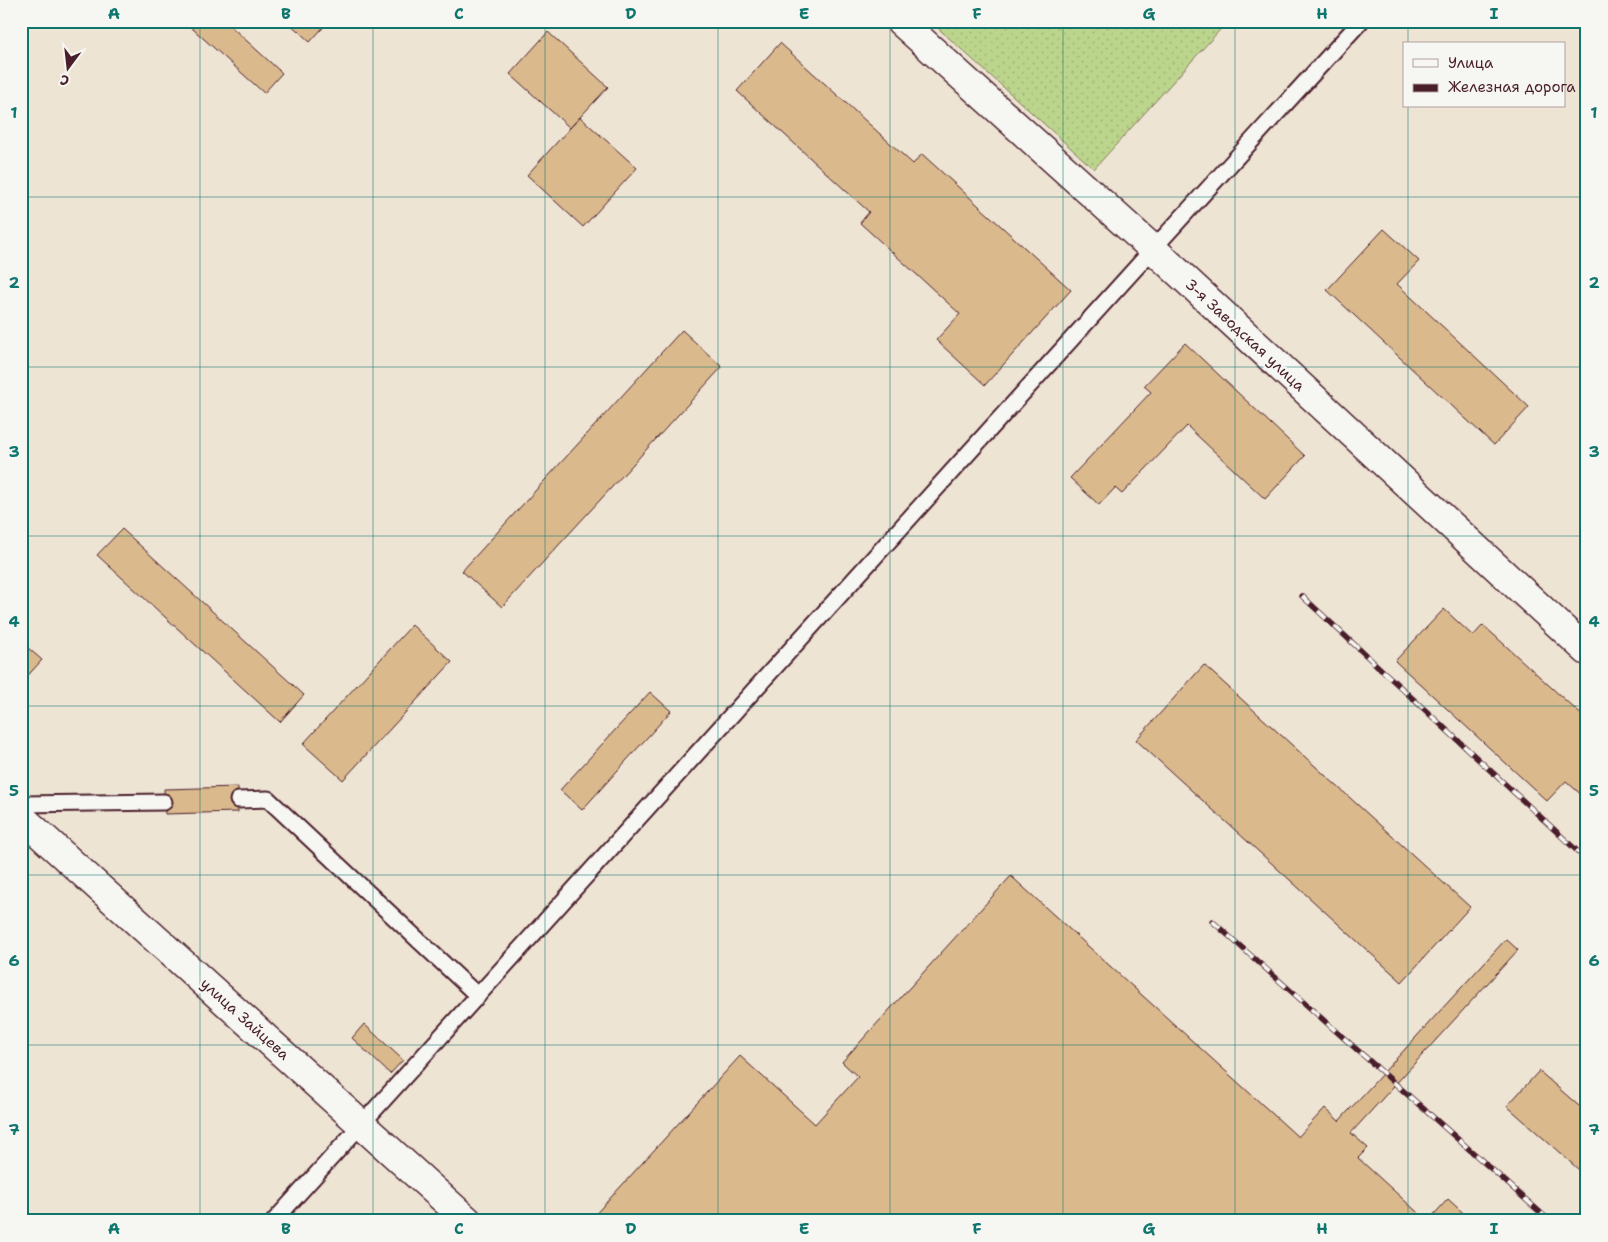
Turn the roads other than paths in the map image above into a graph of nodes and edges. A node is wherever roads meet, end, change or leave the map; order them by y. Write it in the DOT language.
graph roads {
  1 [pos="900,21"];
  2 [pos="1361,21"];
  3 [pos="1153,250"];
  4 [pos="1587,651"];
  5 [pos="238,800"];
  6 [pos="164,802"];
  7 [pos="21,804"];
  8 [pos="21,817"];
  9 [pos="478,996"];
  10 [pos="361,1124"];
  11 [pos="274,1221"];
  12 [pos="468,1221"];
  1 -- 3 [label="street, 3-я Заводская улица"];
  2 -- 3 [label="lane"];
  3 -- 4 [label="street, 3-я Заводская улица"];
  3 -- 9 [label="lane"];
  5 -- 9 [label="lane"];
  6 -- 7 [label="lane"];
  8 -- 10 [label="street, улица Зайцева"];
  9 -- 10 [label="lane"];
  10 -- 11 [label="lane"];
  10 -- 12 [label="street, улица Зайцева"];
}
